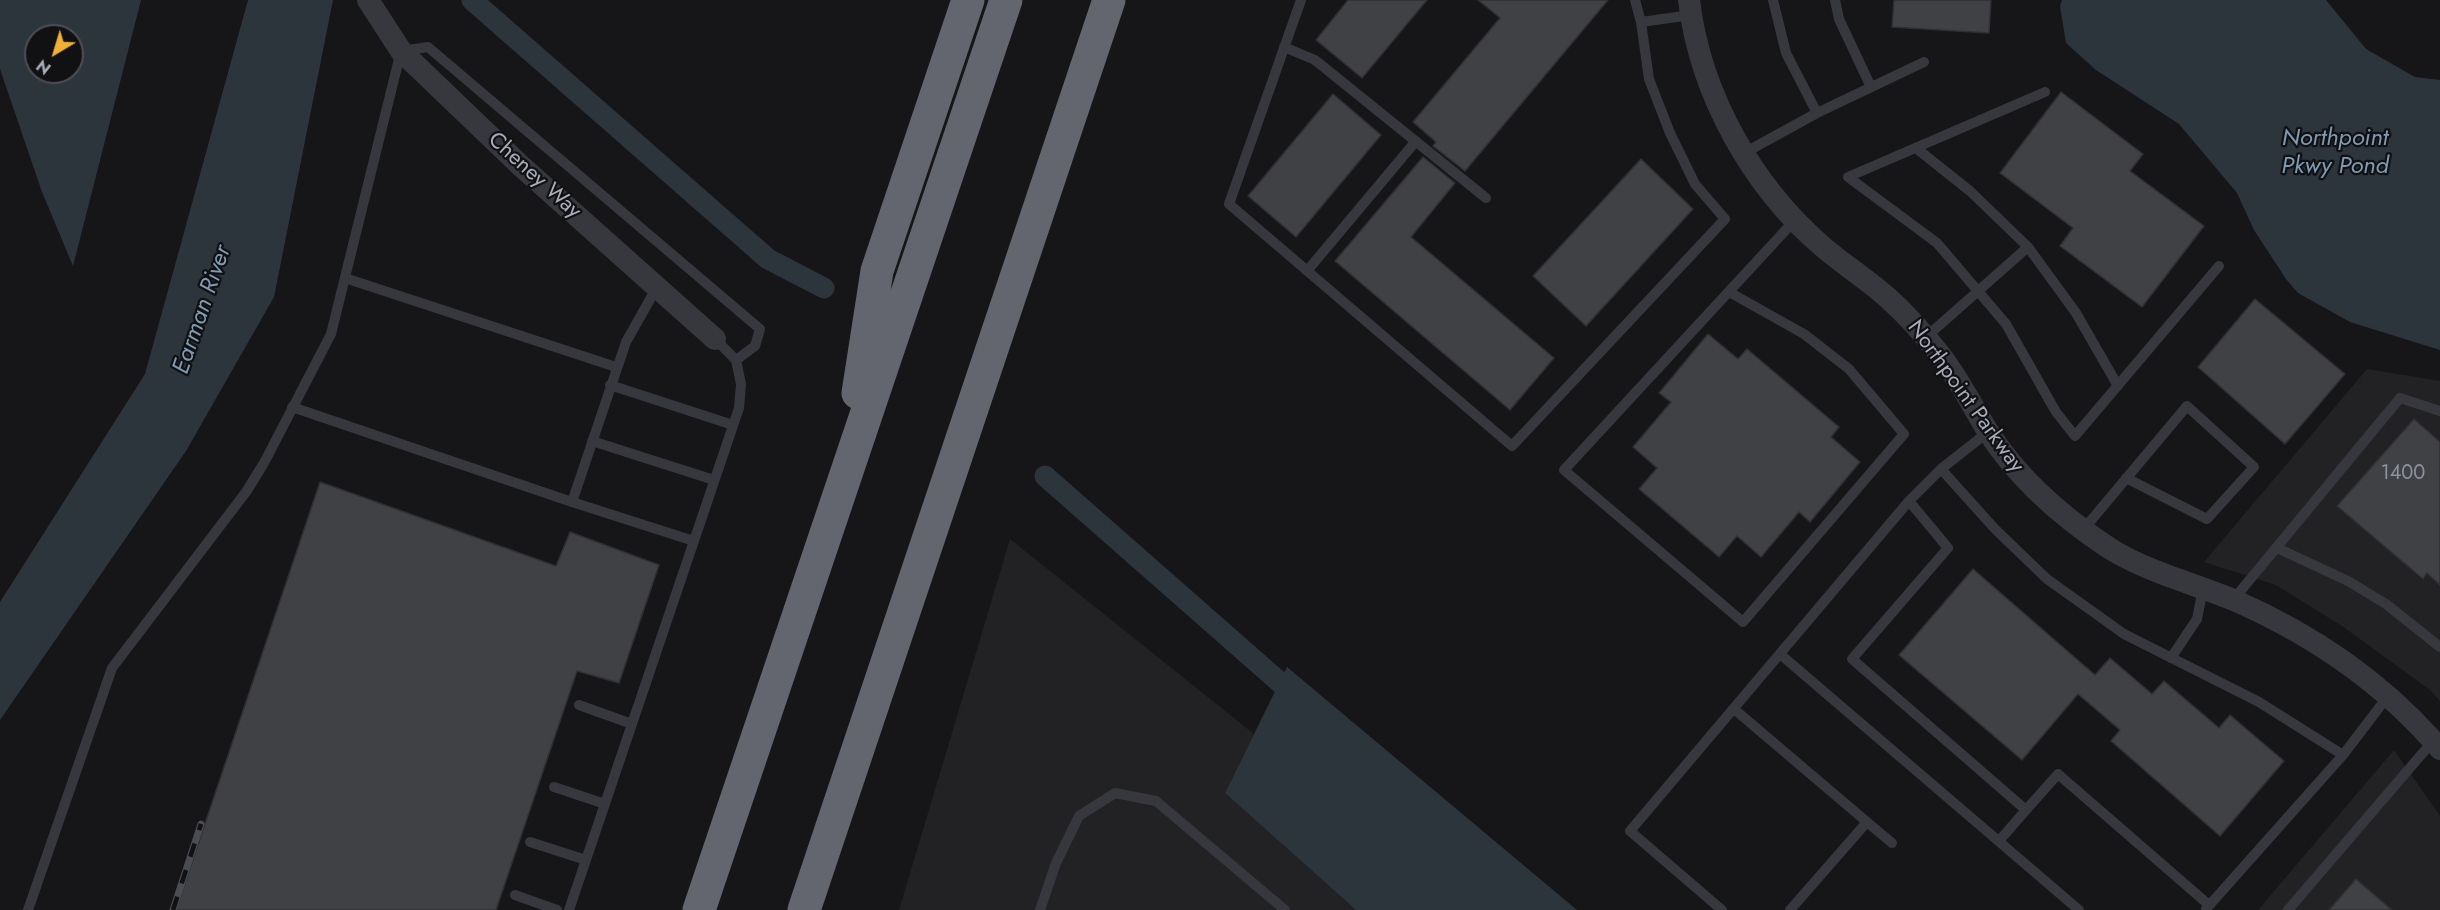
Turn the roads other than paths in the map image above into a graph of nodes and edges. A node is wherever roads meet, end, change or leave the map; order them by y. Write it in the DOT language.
graph roads {
  1 [pos="368,0"];
  2 [pos="968,0"];
  3 [pos="1006,0"];
  4 [pos="1109,0"];
  5 [pos="1301,0"];
  6 [pos="1635,0"];
  7 [pos="1773,0"];
  8 [pos="1835,0"];
  9 [pos="1690,8"];
  10 [pos="1641,22"];
  11 [pos="1284,47"];
  12 [pos="401,51"];
  13 [pos="1924,62"];
  14 [pos="1871,87"];
  15 [pos="2045,92"];
  16 [pos="1817,113"];
  17 [pos="1416,141"];
  18 [pos="1916,148"];
  19 [pos="1744,153"];
  20 [pos="1486,198"];
  21 [pos="1795,220"];
  22 [pos="2028,247"];
  23 [pos="2219,266"];
  24 [pos="1307,271"];
  25 [pos="345,278"];
  26 [pos="657,287"];
  27 [pos="1978,291"];
  28 [pos="1729,292"];
  29 [pos="1926,337"];
  30 [pos="715,339"];
  31 [pos="736,360"];
  32 [pos="616,367"];
  33 [pos="610,385"];
  34 [pos="2118,386"];
  35 [pos="292,407"];
  36 [pos="2440,411"];
  37 [pos="733,425"];
  38 [pos="1988,432"];
  39 [pos="592,441"];
  40 [pos="1941,469"];
  41 [pos="2127,478"];
  42 [pos="714,480"];
  43 [pos="844,484"];
  44 [pos="1909,501"];
  45 [pos="572,502"];
  46 [pos="2083,530"];
  47 [pos="694,541"];
  48 [pos="2277,548"];
  49 [pos="2203,590"];
  50 [pos="2234,600"];
  51 [pos="2440,647"];
  52 [pos="1780,654"];
  53 [pos="2171,658"];
  54 [pos="2389,695"];
  55 [pos="579,705"];
  56 [pos="1734,709"];
  57 [pos="632,724"];
  58 [pos="2437,745"];
  59 [pos="2343,755"];
  60 [pos="554,787"];
  61 [pos="605,804"];
  62 [pos="2026,810"];
  63 [pos="1867,822"];
  64 [pos="530,842"];
  65 [pos="1999,842"];
  66 [pos="1892,843"];
  67 [pos="586,860"];
  68 [pos="515,895"];
  69 [pos="2207,908"];
  70 [pos="28,910"];
  71 [pos="557,910"];
  72 [pos="569,910"];
  73 [pos="699,910"];
  74 [pos="804,910"];
  75 [pos="1040,910"];
  76 [pos="1285,910"];
  77 [pos="1722,910"];
  78 [pos="1790,910"];
  79 [pos="2079,910"];
  80 [pos="2288,910"];
  1 -- 12 [label="street, Cheney Way"];
  2 -- 43 [label="highway"];
  3 -- 43 [label="highway"];
  4 -- 74 [label="highway"];
  5 -- 11 [label="lane"];
  6 -- 10 [label="lane"];
  7 -- 16 [label="lane"];
  8 -- 14 [label="lane"];
  9 -- 10 [label="lane"];
  9 -- 19 [label="street, Northpoint Parkway"];
  10 -- 24 [label="lane"];
  11 -- 17 [label="lane"];
  11 -- 24 [label="lane"];
  12 -- 25 [label="lane"];
  12 -- 26 [label="street, Cheney Way"];
  12 -- 31 [label="lane"];
  13 -- 14 [label="lane"];
  14 -- 16 [label="lane"];
  15 -- 18 [label="lane"];
  16 -- 19 [label="lane"];
  17 -- 20 [label="lane"];
  17 -- 24 [label="lane"];
  18 -- 22 [label="lane"];
  18 -- 27 [label="lane"];
  19 -- 21 [label="street, Northpoint Parkway"];
  21 -- 28 [label="lane"];
  21 -- 29 [label="street, Northpoint Parkway"];
  22 -- 27 [label="lane"];
  22 -- 34 [label="lane"];
  23 -- 34 [label="lane"];
  25 -- 32 [label="lane"];
  25 -- 35 [label="lane"];
  26 -- 30 [label="street, Cheney Way"];
  26 -- 32 [label="lane"];
  27 -- 29 [label="lane"];
  27 -- 34 [label="lane"];
  28 -- 28 [label="lane"];
  29 -- 38 [label="street, Northpoint Parkway"];
  30 -- 31 [label="lane"];
  31 -- 37 [label="lane"];
  32 -- 33 [label="lane"];
  33 -- 37 [label="lane"];
  33 -- 39 [label="lane"];
  35 -- 45 [label="lane"];
  35 -- 70 [label="lane"];
  36 -- 48 [label="lane"];
  37 -- 42 [label="lane"];
  38 -- 40 [label="lane"];
  38 -- 46 [label="street, Northpoint Parkway"];
  39 -- 42 [label="lane"];
  39 -- 45 [label="lane"];
  40 -- 44 [label="lane"];
  40 -- 53 [label="lane"];
  41 -- 41 [label="lane"];
  41 -- 46 [label="lane"];
  42 -- 47 [label="lane"];
  43 -- 73 [label="highway"];
  44 -- 52 [label="lane"];
  44 -- 62 [label="lane"];
  45 -- 47 [label="lane"];
  46 -- 49 [label="street, Northpoint Parkway"];
  47 -- 57 [label="lane"];
  48 -- 50 [label="lane"];
  48 -- 51 [label="lane"];
  49 -- 50 [label="street, Northpoint Parkway"];
  49 -- 53 [label="lane"];
  50 -- 54 [label="street, Northpoint Parkway"];
  52 -- 56 [label="lane"];
  52 -- 65 [label="lane"];
  53 -- 59 [label="lane"];
  54 -- 58 [label="street, Northpoint Parkway"];
  54 -- 59 [label="lane"];
  55 -- 57 [label="lane"];
  56 -- 63 [label="lane"];
  56 -- 77 [label="lane"];
  57 -- 61 [label="lane"];
  58 -- 80 [label="lane"];
  59 -- 69 [label="lane"];
  60 -- 61 [label="lane"];
  61 -- 67 [label="lane"];
  62 -- 65 [label="lane"];
  62 -- 69 [label="lane"];
  63 -- 66 [label="lane"];
  63 -- 78 [label="lane"];
  64 -- 67 [label="lane"];
  65 -- 79 [label="lane"];
  67 -- 72 [label="lane"];
  68 -- 71 [label="lane"];
  75 -- 76 [label="lane"];
}
